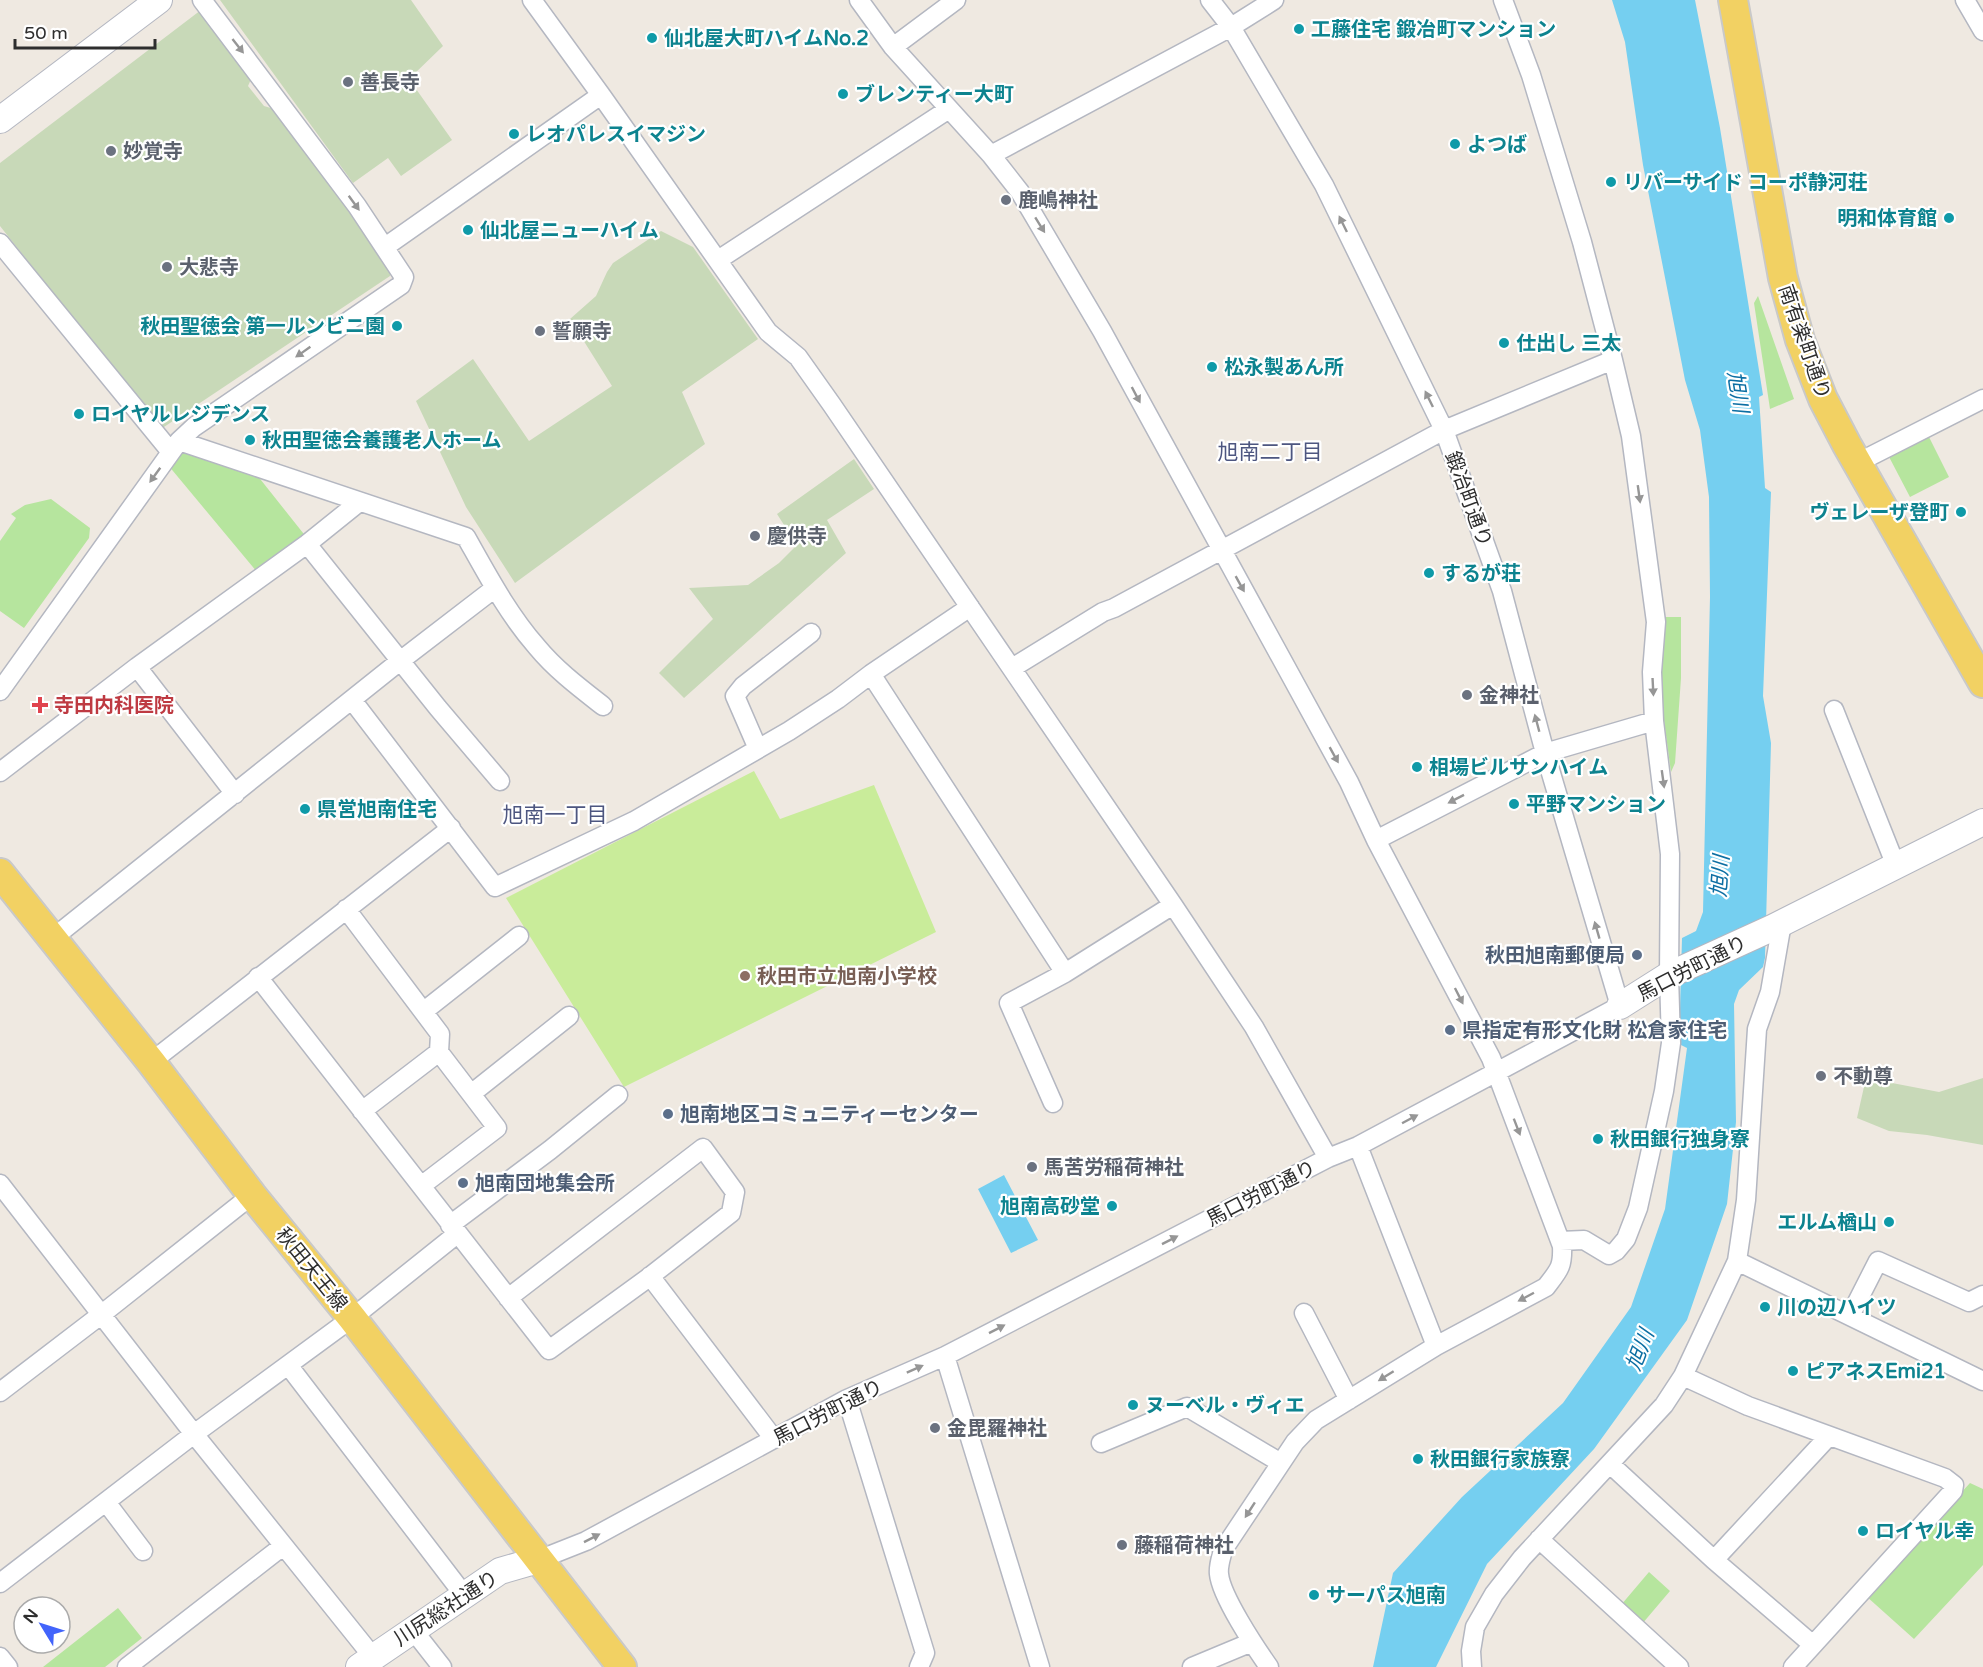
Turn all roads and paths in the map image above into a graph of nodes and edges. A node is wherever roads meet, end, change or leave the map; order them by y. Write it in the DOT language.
graph roads {
  1 [pos="159,0"];
  2 [pos="202,0"];
  3 [pos="532,0"];
  4 [pos="859,0"];
  5 [pos="956,0"];
  6 [pos="1210,0"];
  7 [pos="1274,0"];
  8 [pos="1503,0"];
  9 [pos="1733,0"];
  10 [pos="1965,0"];
  11 [pos="1231,27"];
  12 [pos="1983,31"];
  13 [pos="893,46"];
  14 [pos="601,95"];
  15 [pos="949,109"];
  16 [pos="0,120"];
  17 [pos="992,155"];
  18 [pos="0,243"];
  19 [pos="384,247"];
  20 [pos="718,260"];
  21 [pos="1613,360"];
  22 [pos="1983,399"];
  23 [pos="1444,430"];
  24 [pos="175,447"];
  25 [pos="1857,463"];
  26 [pos="358,503"];
  27 [pos="307,544"];
  28 [pos="1221,550"];
  29 [pos="495,588"];
  30 [pos="970,607"];
  31 [pos="811,633"];
  32 [pos="400,661"];
  33 [pos="137,667"];
  34 [pos="1012,668"];
  35 [pos="871,674"];
  36 [pos="1983,683"];
  37 [pos="0,691"];
  38 [pos="352,700"];
  39 [pos="603,706"];
  40 [pos="1834,710"];
  41 [pos="1654,721"];
  42 [pos="758,749"];
  43 [pos="1545,753"];
  44 [pos="0,772"];
  45 [pos="500,781"];
  46 [pos="235,794"];
  47 [pos="1983,822"];
  48 [pos="451,828"];
  49 [pos="1376,840"];
  50 [pos="1896,866"];
  51 [pos="0,873"];
  52 [pos="1173,905"];
  53 [pos="346,909"];
  54 [pos="1777,925"];
  55 [pos="519,936"];
  56 [pos="53,938"];
  57 [pos="1065,973"];
  58 [pos="1674,973"];
  59 [pos="258,977"];
  60 [pos="1620,1006"];
  61 [pos="424,1011"];
  62 [pos="569,1016"];
  63 [pos="439,1052"];
  64 [pos="151,1062"];
  65 [pos="1496,1072"];
  66 [pos="471,1094"];
  67 [pos="618,1095"];
  68 [pos="1053,1103"];
  69 [pos="362,1111"];
  70 [pos="1358,1146"];
  71 [pos="1328,1158"];
  72 [pos="0,1184"];
  73 [pos="420,1186"];
  74 [pos="252,1195"];
  75 [pos="454,1229"];
  76 [pos="1560,1241"];
  77 [pos="1737,1261"];
  78 [pos="650,1276"];
  79 [pos="1983,1295"];
  80 [pos="508,1298"];
  81 [pos="1304,1313"];
  82 [pos="102,1314"];
  83 [pos="1850,1316"];
  84 [pos="352,1318"];
  85 [pos="1436,1346"];
  86 [pos="945,1356"];
  87 [pos="288,1365"];
  88 [pos="1683,1376"];
  89 [pos="1983,1381"];
  90 [pos="0,1392"];
  91 [pos="847,1400"];
  92 [pos="1349,1400"];
  93 [pos="194,1434"];
  94 [pos="1829,1436"];
  95 [pos="774,1439"];
  96 [pos="1101,1443"];
  97 [pos="1281,1463"];
  98 [pos="1610,1464"];
  99 [pos="106,1502"];
  100 [pos="1539,1539"];
  101 [pos="284,1546"];
  102 [pos="144,1551"];
  103 [pos="538,1560"];
  104 [pos="1714,1560"];
  105 [pos="0,1583"];
  106 [pos="464,1595"];
  107 [pos="413,1629"];
  108 [pos="1252,1642"];
  109 [pos="1813,1645"];
  110 [pos="0,1657"];
  111 [pos="366,1662"];
  112 [pos="8,1667"];
  113 [pos="126,1667"];
  114 [pos="442,1667"];
  115 [pos="622,1667"];
  116 [pos="919,1667"];
  117 [pos="1040,1667"];
  118 [pos="1192,1667"];
  119 [pos="1269,1667"];
  120 [pos="1472,1667"];
  121 [pos="1679,1667"];
  122 [pos="1793,1667"];
  1 -- 16 [label="street"];
  2 -- 19 [label="street, one-way"];
  3 -- 14 [label="street"];
  4 -- 13 [label="street"];
  5 -- 13 [label="street"];
  6 -- 11 [label="street, 鍛冶町通り"];
  7 -- 11 [label="street"];
  8 -- 21 [label="street"];
  9 -- 25 [label="main road, 南有楽町通り"];
  10 -- 12 [label="street"];
  11 -- 17 [label="street"];
  23 -- 11 [label="street, 鍛冶町通り, one-way"];
  13 -- 15 [label="street"];
  14 -- 19 [label="street"];
  14 -- 20 [label="street"];
  15 -- 17 [label="street"];
  15 -- 20 [label="street"];
  17 -- 28 [label="street, one-way"];
  18 -- 24 [label="street"];
  19 -- 24 [label="street, one-way"];
  20 -- 30 [label="street"];
  21 -- 23 [label="street"];
  21 -- 41 [label="street, one-way"];
  22 -- 25 [label="street"];
  23 -- 28 [label="street"];
  43 -- 23 [label="street, 鍛冶町通り, one-way"];
  24 -- 26 [label="street"];
  24 -- 37 [label="street, one-way"];
  25 -- 36 [label="main road, 南有楽町通り"];
  26 -- 27 [label="street"];
  26 -- 29 [label="street"];
  27 -- 32 [label="street"];
  27 -- 33 [label="street"];
  28 -- 34 [label="street"];
  28 -- 49 [label="street, one-way"];
  29 -- 32 [label="street"];
  29 -- 39 [label="street"];
  30 -- 34 [label="street"];
  30 -- 35 [label="street"];
  31 -- 42 [label="street"];
  32 -- 38 [label="street"];
  32 -- 45 [label="street"];
  33 -- 44 [label="street"];
  33 -- 46 [label="street"];
  34 -- 52 [label="street"];
  35 -- 42 [label="street"];
  35 -- 57 [label="street"];
  38 -- 46 [label="street"];
  38 -- 48 [label="street"];
  40 -- 50 [label="street"];
  41 -- 43 [label="street"];
  41 -- 58 [label="street, one-way"];
  42 -- 48 [label="street"];
  43 -- 49 [label="street, one-way"];
  60 -- 43 [label="street, 鍛冶町通り, one-way"];
  46 -- 56 [label="street"];
  47 -- 50 [label="street, 馬口労町通り"];
  48 -- 53 [label="street"];
  49 -- 65 [label="street, one-way"];
  50 -- 54 [label="street, 馬口労町通り"];
  51 -- 56 [label="main road, 秋田天王線"];
  52 -- 57 [label="street"];
  52 -- 71 [label="street"];
  53 -- 59 [label="street"];
  53 -- 61 [label="street"];
  54 -- 58 [label="street, 馬口労町通り"];
  54 -- 77 [label="street"];
  55 -- 61 [label="street"];
  56 -- 64 [label="main road, 秋田天王線"];
  57 -- 68 [label="street"];
  58 -- 60 [label="street, 馬口労町通り"];
  58 -- 76 [label="street"];
  59 -- 64 [label="street"];
  59 -- 69 [label="street"];
  60 -- 65 [label="street, 馬口労町通り"];
  61 -- 63 [label="street"];
  62 -- 66 [label="street"];
  63 -- 66 [label="street"];
  63 -- 69 [label="street"];
  64 -- 74 [label="main road, 秋田天王線"];
  70 -- 65 [label="street, 馬口労町通り, one-way"];
  65 -- 76 [label="street, one-way"];
  66 -- 73 [label="street"];
  67 -- 75 [label="street"];
  69 -- 73 [label="street"];
  70 -- 71 [label="street, 馬口労町通り"];
  70 -- 85 [label="street"];
  86 -- 71 [label="street, 馬口労町通り, one-way"];
  72 -- 82 [label="street"];
  73 -- 75 [label="street"];
  74 -- 82 [label="street"];
  74 -- 84 [label="main road, 秋田天王線"];
  75 -- 80 [label="street"];
  75 -- 84 [label="street"];
  76 -- 85 [label="street, one-way"];
  77 -- 83 [label="street"];
  77 -- 88 [label="street"];
  78 -- 80 [label="street"];
  78 -- 80 [label="street"];
  78 -- 95 [label="street"];
  79 -- 83 [label="street"];
  81 -- 92 [label="street"];
  82 -- 90 [label="street"];
  82 -- 93 [label="street"];
  83 -- 89 [label="street"];
  84 -- 87 [label="street"];
  84 -- 103 [label="main road, 秋田天王線"];
  85 -- 92 [label="street, one-way"];
  91 -- 86 [label="street, 馬口労町通り, one-way"];
  86 -- 117 [label="street"];
  87 -- 93 [label="street"];
  87 -- 106 [label="street"];
  88 -- 94 [label="street"];
  88 -- 98 [label="street"];
  91 -- 95 [label="street, 馬口労町通り"];
  91 -- 116 [label="street"];
  92 -- 97 [label="street"];
  93 -- 99 [label="street"];
  93 -- 101 [label="street"];
  94 -- 104 [label="street"];
  94 -- 109 [label="street"];
  103 -- 95 [label="street, 馬口労町通り, one-way"];
  96 -- 97 [label="street"];
  97 -- 108 [label="street, one-way"];
  98 -- 100 [label="street"];
  98 -- 104 [label="street"];
  99 -- 102 [label="street"];
  99 -- 105 [label="street"];
  100 -- 120 [label="street"];
  100 -- 121 [label="street"];
  101 -- 111 [label="street"];
  101 -- 113 [label="street"];
  103 -- 106 [label="street, 川尻総社通り"];
  103 -- 115 [label="main road, 秋田天王線"];
  104 -- 109 [label="street"];
  106 -- 107 [label="street, 川尻総社通り"];
  107 -- 111 [label="street, 川尻総社通り"];
  107 -- 114 [label="street"];
  108 -- 118 [label="street"];
  108 -- 119 [label="street"];
  109 -- 122 [label="street"];
  110 -- 112 [label="street"];
}
